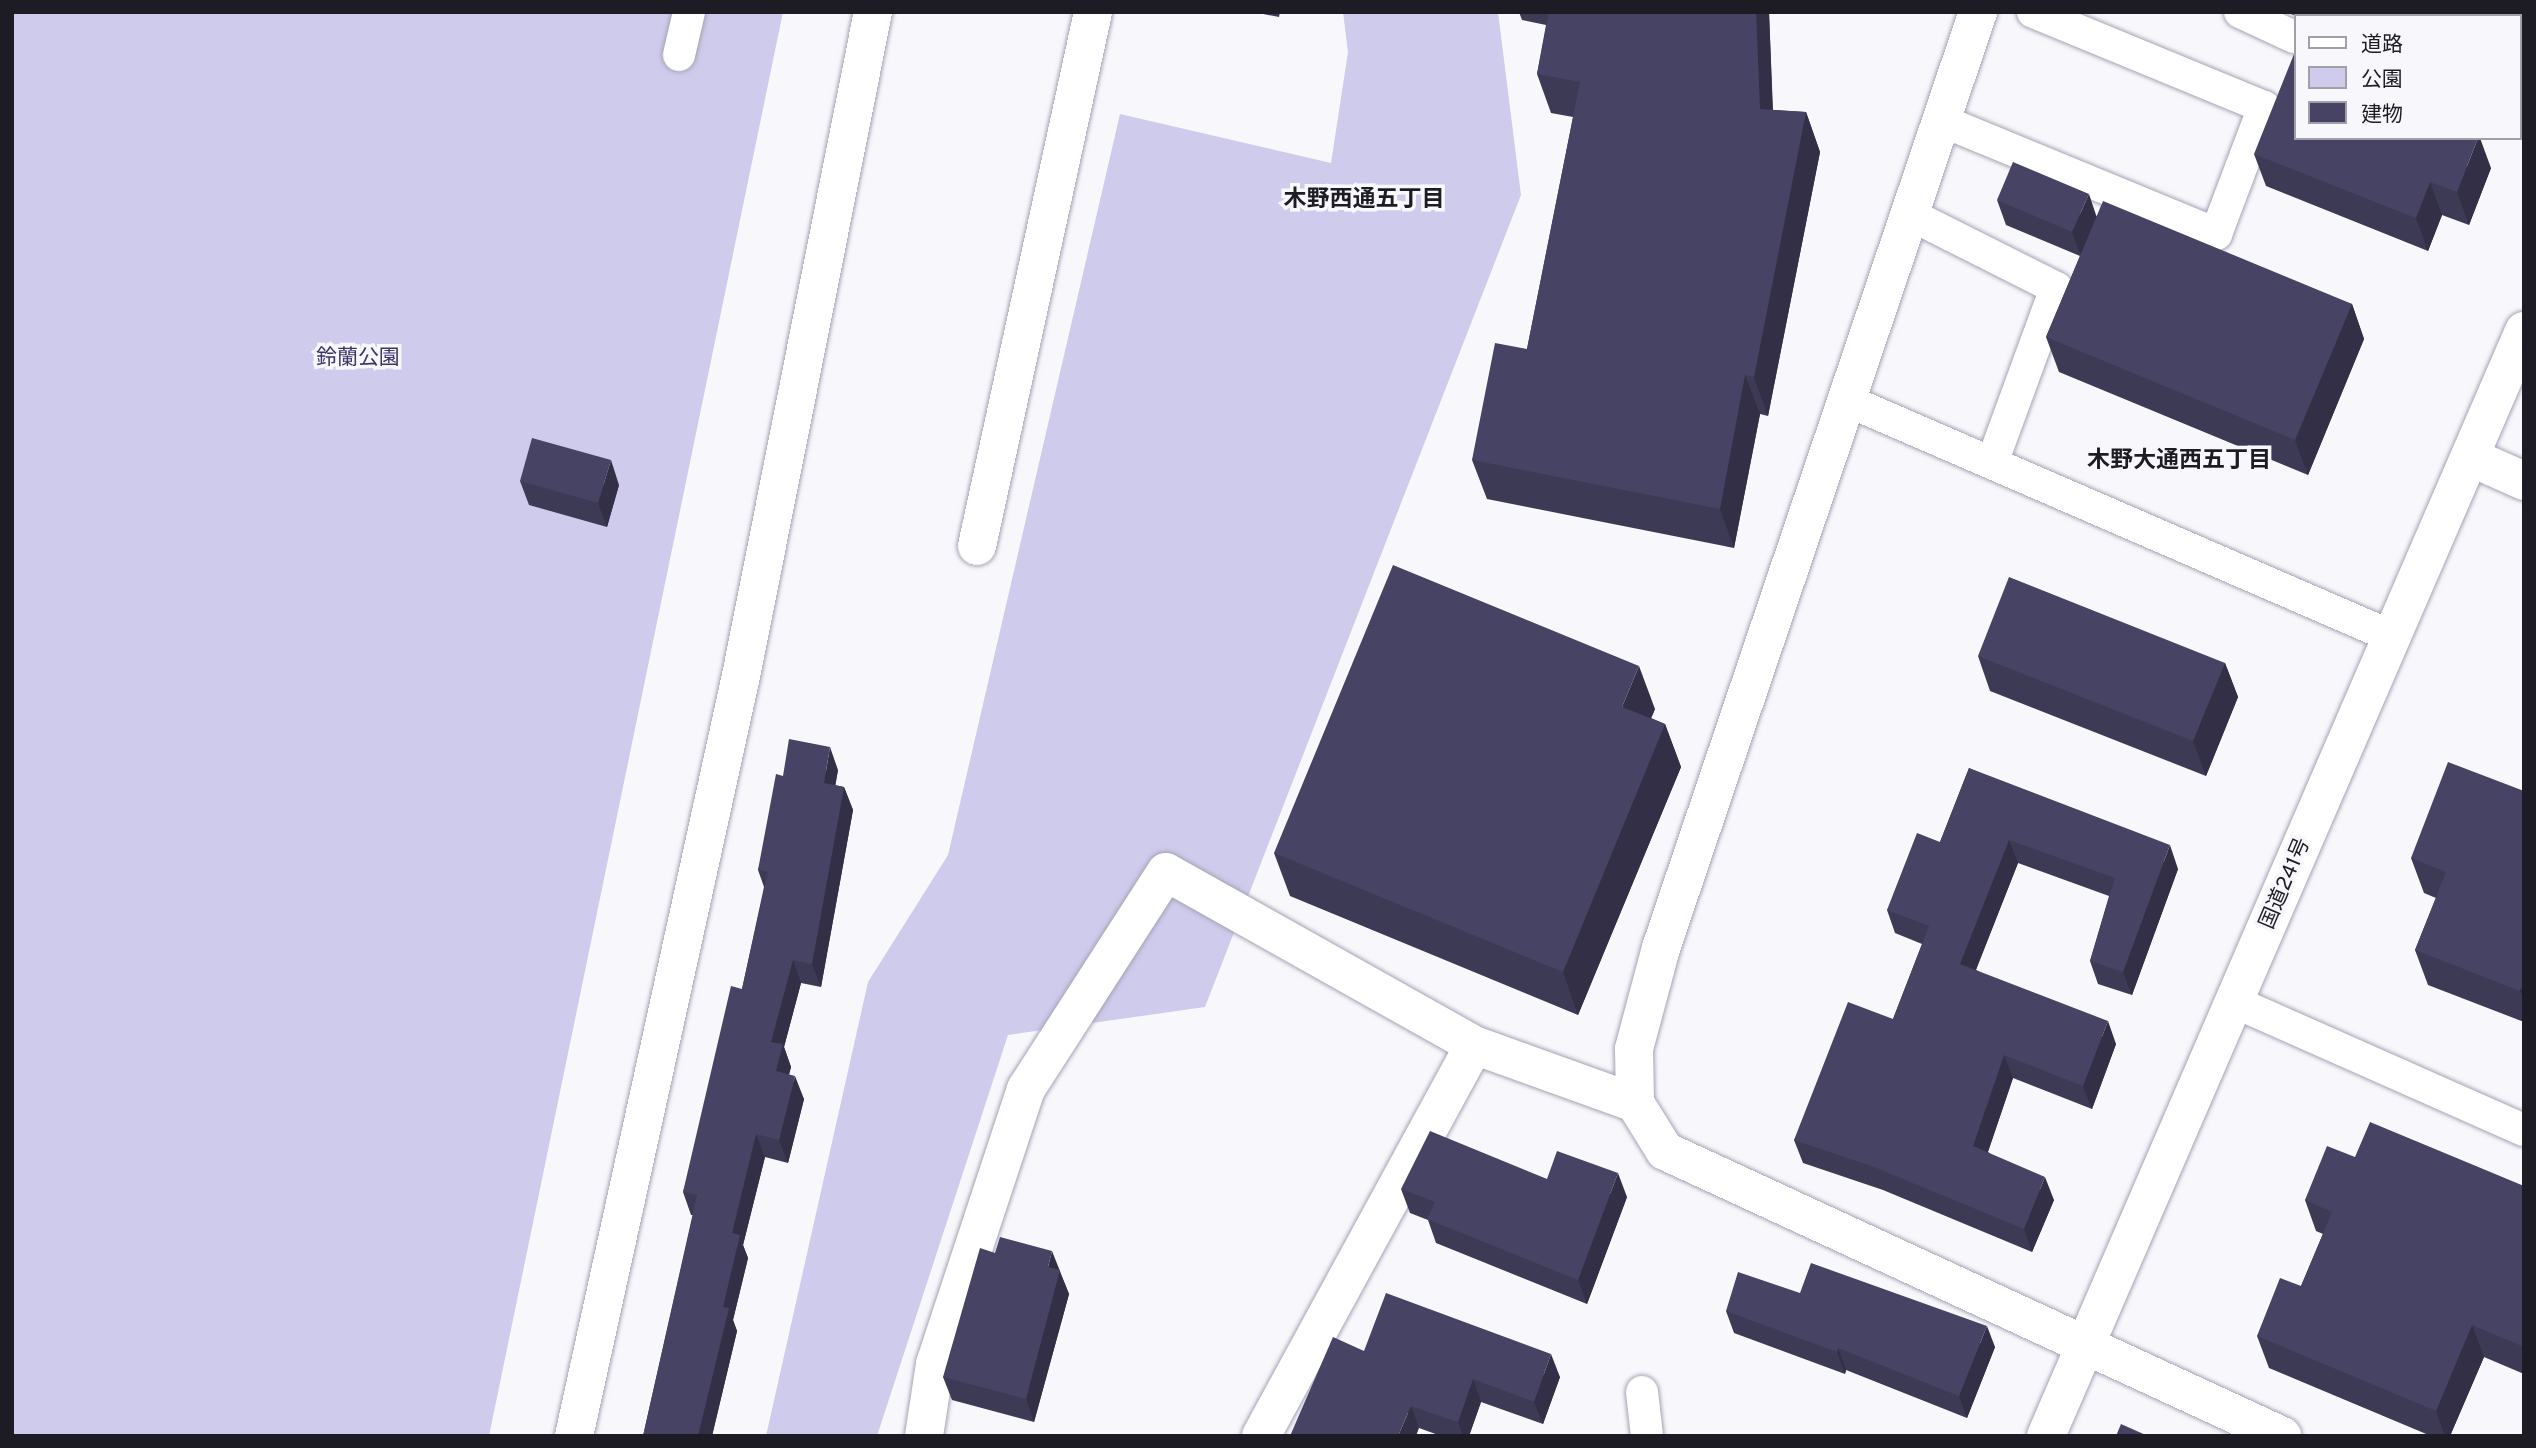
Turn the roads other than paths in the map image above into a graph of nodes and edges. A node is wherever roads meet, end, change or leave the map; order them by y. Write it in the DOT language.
graph roads {
  1 [pos="689,12"];
  2 [pos="873,12"];
  3 [pos="1093,12"];
  4 [pos="1978,12"];
  5 [pos="2033,12"];
  6 [pos="2240,12"];
  7 [pos="2294,37"];
  8 [pos="679,55"];
  9 [pos="1940,120"];
  10 [pos="1909,214"];
  11 [pos="2524,331"];
  12 [pos="1846,400"];
  13 [pos="2470,457"];
  14 [pos="1992,463"];
  15 [pos="2524,481"];
  16 [pos="977,546"];
  17 [pos="2393,636"];
  18 [pos="2235,1002"];
  19 [pos="1474,1045"];
  20 [pos="1635,1103"];
  21 [pos="2524,1130"];
  22 [pos="2087,1348"];
  23 [pos="1642,1392"];
  24 [pos="573,1436"];
  25 [pos="924,1436"];
  26 [pos="1261,1436"];
  27 [pos="1647,1436"];
  28 [pos="2046,1436"];
  29 [pos="2282,1436"];
  1 -- 8 [label="lane"];
  2 -- 24 [label="main road"];
  3 -- 16 [label="main road"];
  4 -- 9 [label="main road"];
  5 -- 9 [label="lane"];
  6 -- 7 [label="lane"];
  9 -- 10 [label="main road"];
  10 -- 12 [label="main road"];
  10 -- 14 [label="lane"];
  11 -- 13 [label="main road, 国道241号"];
  12 -- 14 [label="lane"];
  12 -- 20 [label="main road"];
  13 -- 15 [label="main road"];
  13 -- 17 [label="main road, 国道241号"];
  14 -- 17 [label="lane"];
  17 -- 18 [label="main road, 国道241号"];
  18 -- 21 [label="lane"];
  18 -- 22 [label="main road, 国道241号"];
  19 -- 20 [label="main road"];
  19 -- 25 [label="main road"];
  19 -- 26 [label="main road"];
  20 -- 22 [label="main road"];
  22 -- 28 [label="main road, 国道241号"];
  22 -- 29 [label="main road"];
  23 -- 27 [label="lane"];
}
